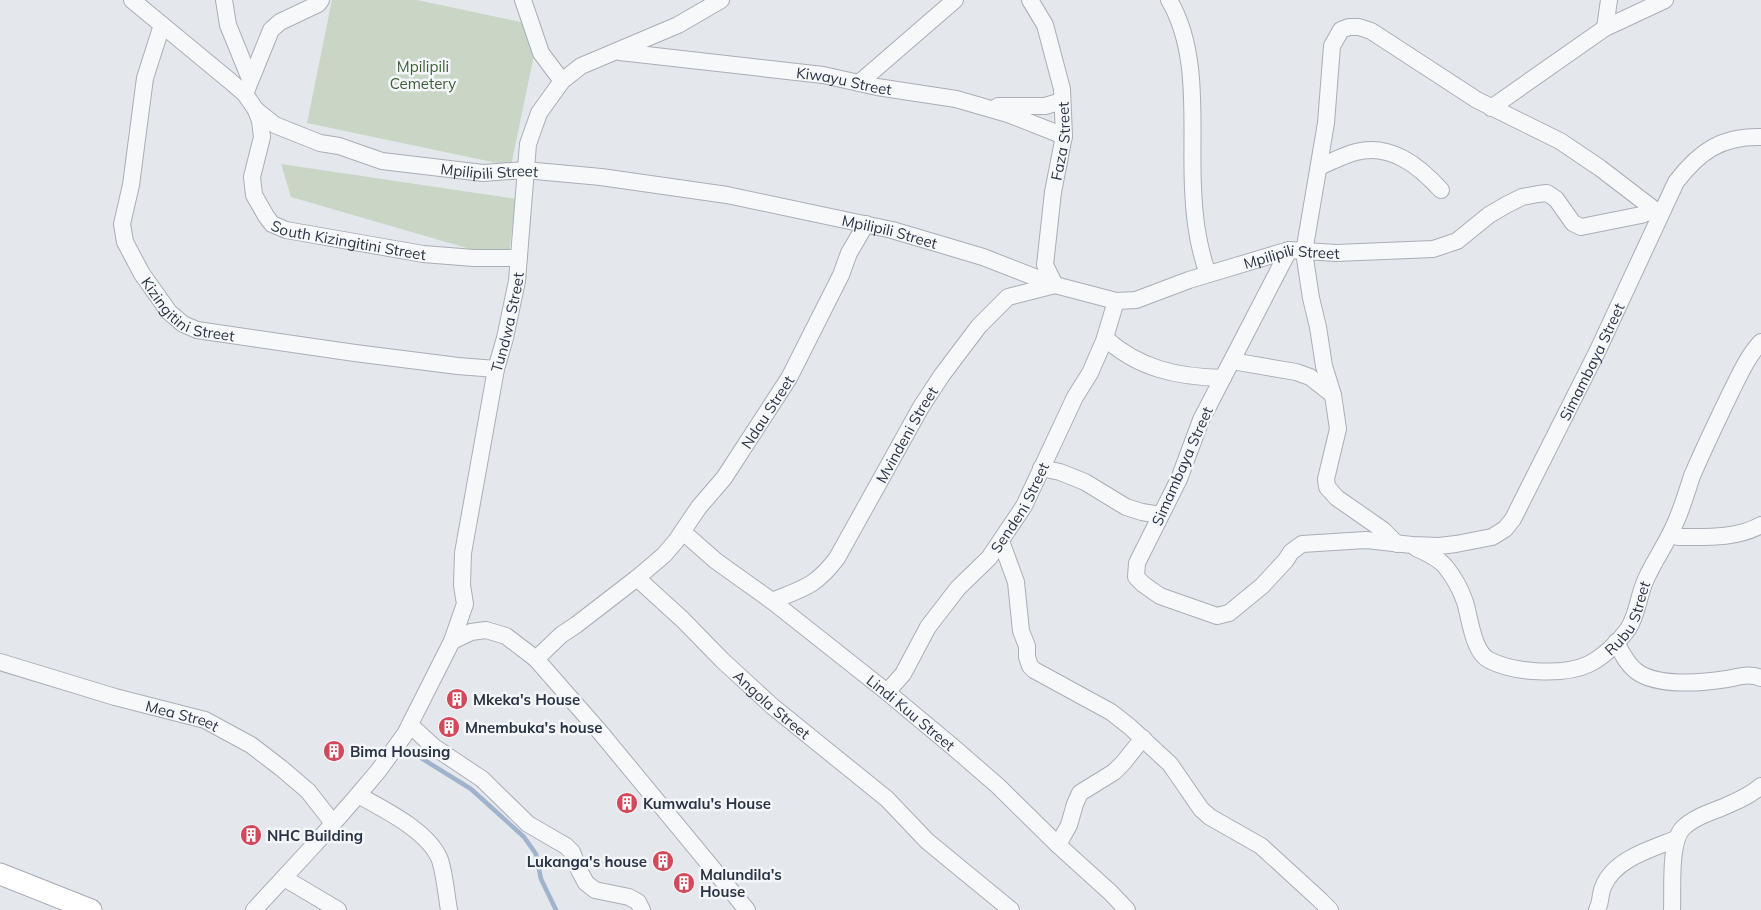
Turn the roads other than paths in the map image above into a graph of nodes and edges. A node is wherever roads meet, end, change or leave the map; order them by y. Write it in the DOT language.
graph roads {
  1 [pos="132,0"];
  2 [pos="224,0"];
  3 [pos="321,0"];
  4 [pos="523,0"];
  5 [pos="722,0"];
  6 [pos="954,0"];
  7 [pos="1030,0"];
  8 [pos="1169,0"];
  9 [pos="1609,0"];
  10 [pos="1665,0"];
  11 [pos="162,26"];
  12 [pos="1605,28"];
  13 [pos="618,52"];
  14 [pos="562,81"];
  15 [pos="859,83"];
  16 [pos="248,87"];
  17 [pos="1062,101"];
  18 [pos="984,108"];
  19 [pos="1491,108"];
  20 [pos="256,110"];
  21 [pos="1064,136"];
  22 [pos="1761,137"];
  23 [pos="1319,167"];
  24 [pos="525,170"];
  25 [pos="1441,190"];
  26 [pos="1657,212"];
  27 [pos="866,224"];
  28 [pos="1297,251"];
  29 [pos="519,258"];
  30 [pos="1208,274"];
  31 [pos="1055,285"];
  32 [pos="1116,301"];
  33 [pos="1105,338"];
  34 [pos="1760,342"];
  35 [pos="1232,361"];
  36 [pos="496,369"];
  37 [pos="1223,378"];
  38 [pos="1333,395"];
  39 [pos="1041,468"];
  40 [pos="1160,515"];
  41 [pos="1761,525"];
  42 [pos="683,532"];
  43 [pos="1678,537"];
  44 [pos="1001,541"];
  45 [pos="1405,544"];
  46 [pos="637,578"];
  47 [pos="772,601"];
  48 [pos="452,641"];
  49 [pos="1616,642"];
  50 [pos="536,659"];
  51 [pos="0,662"];
  52 [pos="1761,678"];
  53 [pos="887,692"];
  54 [pos="407,729"];
  55 [pos="1143,738"];
  56 [pos="1761,786"];
  57 [pos="358,795"];
  58 [pos="333,823"];
  59 [pos="1676,839"];
  60 [pos="1058,845"];
  61 [pos="0,874"];
  62 [pos="284,878"];
  63 [pos="91,910"];
  64 [pos="254,910"];
  65 [pos="338,910"];
  66 [pos="449,910"];
  67 [pos="642,910"];
  68 [pos="747,910"];
  69 [pos="1011,910"];
  70 [pos="1127,910"];
  71 [pos="1330,910"];
  72 [pos="1597,910"];
  73 [pos="1672,910"];
  1 -- 11 [label="street, Mpilipili Street"];
  2 -- 16 [label="street"];
  3 -- 16 [label="street"];
  4 -- 14 [label="street"];
  5 -- 13 [label="street, Tundwa Street"];
  6 -- 15 [label="street"];
  7 -- 17 [label="street, Faza Street"];
  8 -- 30 [label="street"];
  9 -- 12 [label="street"];
  10 -- 12 [label="street"];
  11 -- 16 [label="street, Mpilipili Street"];
  11 -- 36 [label="street, Kizingitini Street"];
  12 -- 19 [label="street"];
  13 -- 14 [label="street, Tundwa Street"];
  13 -- 15 [label="street, Kiwayu Street"];
  14 -- 24 [label="street, Tundwa Street"];
  15 -- 18 [label="street, Kiwayu Street"];
  16 -- 20 [label="street, Mpilipili Street"];
  17 -- 18 [label="street"];
  17 -- 21 [label="street, Faza Street"];
  18 -- 21 [label="street, Kiwayu Street"];
  19 -- 23 [label="street"];
  19 -- 26 [label="street"];
  20 -- 24 [label="street, Mpilipili Street"];
  20 -- 29 [label="street, South Kizingitini Street"];
  21 -- 31 [label="street, Faza Street"];
  22 -- 26 [label="street, Simambaya Street"];
  23 -- 25 [label="street"];
  23 -- 28 [label="street"];
  24 -- 27 [label="street, Mpilipili Street"];
  24 -- 29 [label="street, Tundwa Street"];
  26 -- 28 [label="street, Mpilipili Street"];
  26 -- 45 [label="street, Simambaya Street"];
  27 -- 31 [label="street, Mpilipili Street"];
  27 -- 42 [label="street, Ndau Street"];
  28 -- 30 [label="street, Mpilipili Street"];
  28 -- 35 [label="street, Simambaya Street"];
  28 -- 38 [label="street"];
  29 -- 36 [label="street, Tundwa Street"];
  30 -- 32 [label="street, Mpilipili Street"];
  31 -- 32 [label="street, Mpilipili Street"];
  31 -- 47 [label="street, Mvindeni Street"];
  32 -- 33 [label="street, Sendeni Street"];
  33 -- 37 [label="street"];
  33 -- 39 [label="street, Sendeni Street"];
  34 -- 49 [label="street, Rubu Street"];
  35 -- 37 [label="street, Simambaya Street"];
  35 -- 38 [label="street"];
  36 -- 48 [label="street, Tundwa Street"];
  37 -- 40 [label="street, Simambaya Street"];
  38 -- 45 [label="street"];
  39 -- 40 [label="street"];
  39 -- 44 [label="street, Sendeni Street"];
  40 -- 45 [label="street, Simambaya Street"];
  41 -- 43 [label="street"];
  42 -- 46 [label="street, Ndau Street"];
  42 -- 47 [label="street, Lindi Kuu Street"];
  44 -- 53 [label="street, Sendeni Street"];
  44 -- 55 [label="street"];
  45 -- 49 [label="street, Rubu Street"];
  46 -- 50 [label="street"];
  46 -- 69 [label="street, Angola Street"];
  47 -- 53 [label="street, Lindi Kuu Street"];
  48 -- 50 [label="street"];
  48 -- 54 [label="street, Tundwa Street"];
  49 -- 52 [label="street"];
  50 -- 68 [label="street"];
  51 -- 58 [label="street, Mea Street"];
  53 -- 60 [label="street, Lindi Kuu Street"];
  54 -- 57 [label="street, Tundwa Street"];
  54 -- 67 [label="street"];
  55 -- 60 [label="street"];
  55 -- 71 [label="street"];
  56 -- 59 [label="street"];
  57 -- 58 [label="street, Tundwa Street"];
  57 -- 66 [label="street"];
  58 -- 62 [label="street, Tundwa Street"];
  59 -- 72 [label="street"];
  59 -- 73 [label="street"];
  60 -- 70 [label="street, Lindi Kuu Street"];
  61 -- 63 [label="main road"];
  62 -- 64 [label="street, Tundwa Street"];
  62 -- 65 [label="street"];
}
